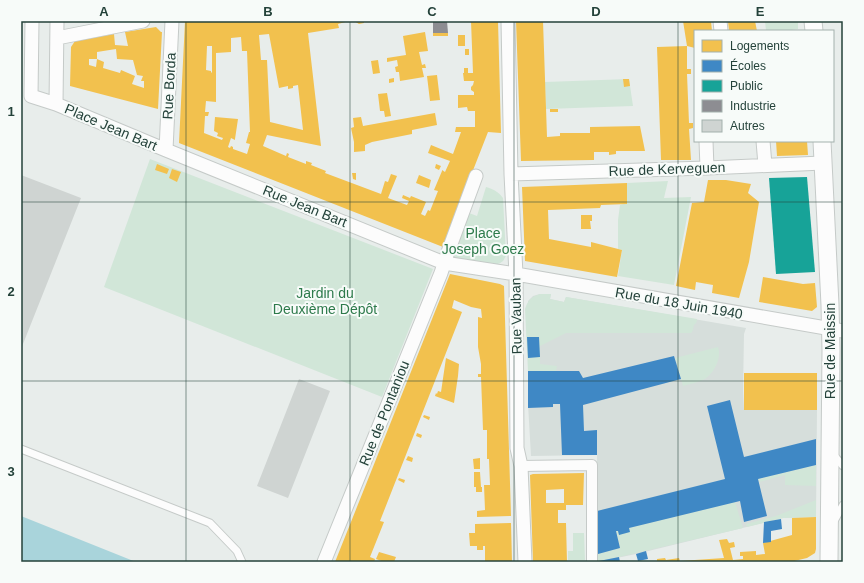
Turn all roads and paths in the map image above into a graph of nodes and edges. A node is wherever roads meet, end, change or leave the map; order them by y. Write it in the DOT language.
graph roads {
  1 [pos="32,21"];
  2 [pos="57,21"];
  3 [pos="143,21"];
  4 [pos="172,21"];
  5 [pos="508,21"];
  6 [pos="57,38"];
  7 [pos="56,104"];
  8 [pos="706,142"];
  9 [pos="764,142"];
  10 [pos="822,142"];
  11 [pos="166,150"];
  12 [pos="823,163"];
  13 [pos="765,165"];
  14 [pos="707,168"];
  15 [pos="511,174"];
  16 [pos="476,176"];
  17 [pos="444,263"];
  18 [pos="516,274"];
  19 [pos="837,330"];
  20 [pos="21,449"];
  21 [pos="830,450"];
  22 [pos="521,466"];
  23 [pos="843,466"];
  24 [pos="843,505"];
  25 [pos="829,528"];
  26 [pos="242,562"];
  27 [pos="324,562"];
  28 [pos="525,562"];
  29 [pos="592,562"];
  30 [pos="829,562"];
  1 -- 7 [label="street, Place Jean Bart"];
  2 -- 6 [label="street"];
  3 -- 6 [label="street"];
  4 -- 11 [label="street, Rue Borda"];
  5 -- 15 [label="street, Rue Vauban"];
  6 -- 7 [label="street"];
  7 -- 11 [label="street, Place Jean Bart"];
  8 -- 14 [label="street"];
  9 -- 13 [label="street"];
  10 -- 12 [label="street, Rue de Maissin"];
  11 -- 17 [label="street, Rue Jean Bart"];
  12 -- 13 [label="street, Rue de Kerveguen"];
  12 -- 19 [label="street, Rue de Maissin"];
  13 -- 14 [label="street, Rue de Kerveguen"];
  14 -- 15 [label="street, Rue de Kerveguen"];
  15 -- 18 [label="street, Rue Vauban"];
  16 -- 17 [label="street"];
  17 -- 18 [label="street"];
  17 -- 27 [label="street, Rue de Pontaniou"];
  18 -- 19 [label="street, Rue du 18 Juin 1940"];
  18 -- 22 [label="street, Rue Vauban"];
  19 -- 21 [label="street, Rue de Maissin"];
  20 -- 26 [label="lane"];
  21 -- 23 [label="lane"];
  21 -- 25 [label="street, Rue de Maissin"];
  22 -- 28 [label="street, Rue Vauban"];
  22 -- 29 [label="street"];
  24 -- 25 [label="lane"];
  25 -- 30 [label="street, Rue de Maissin"];
}
